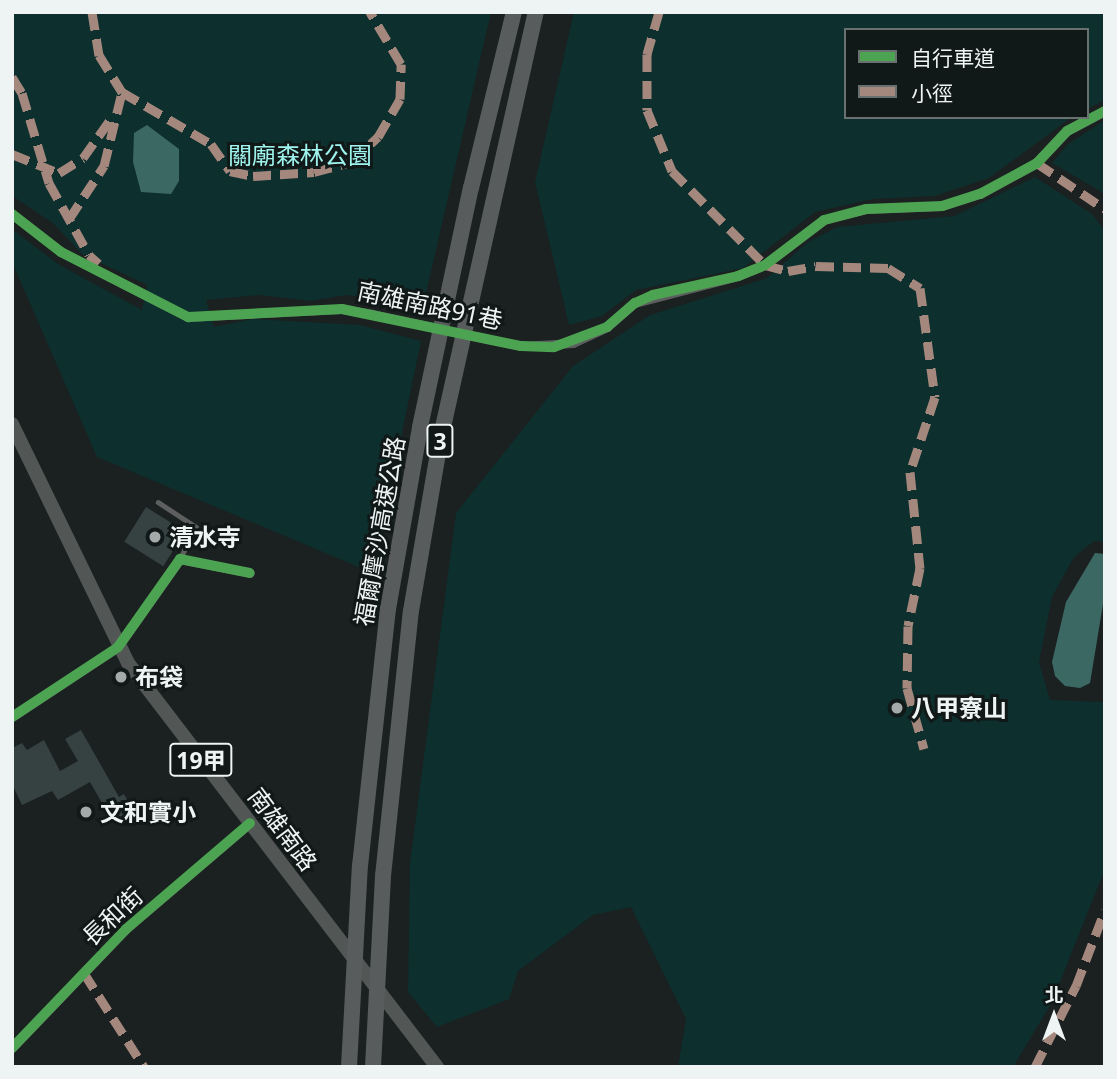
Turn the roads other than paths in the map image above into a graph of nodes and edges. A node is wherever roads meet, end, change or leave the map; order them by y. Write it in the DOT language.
graph roads {
  1 [pos="514,12"];
  2 [pos="536,12"];
  3 [pos="1105,111"];
  4 [pos="12,214"];
  5 [pos="12,424"];
  6 [pos="158,502"];
  7 [pos="180,559"];
  8 [pos="250,573"];
  9 [pos="118,647"];
  10 [pos="12,717"];
  11 [pos="250,823"];
  12 [pos="12,1048"];
  13 [pos="349,1067"];
  14 [pos="373,1067"];
  15 [pos="437,1067"];
  1 -- 13 [label="highway, 福爾摩沙高速公路 / 3, bridge"];
  2 -- 14 [label="highway, 福爾摩沙高速公路 / 3, bridge"];
  3 -- 4 [label="street, 南雄南路91巷, bridge"];
  5 -- 9 [label="main road, 南雄南路 / 19甲"];
  6 -- 7 [label="lane"];
  7 -- 8 [label="street"];
  7 -- 9 [label="street"];
  9 -- 10 [label="street"];
  9 -- 11 [label="main road, 南雄南路 / 19甲"];
  11 -- 12 [label="street, 長和街"];
  11 -- 15 [label="main road, 南雄南路 / 19甲"];
}
